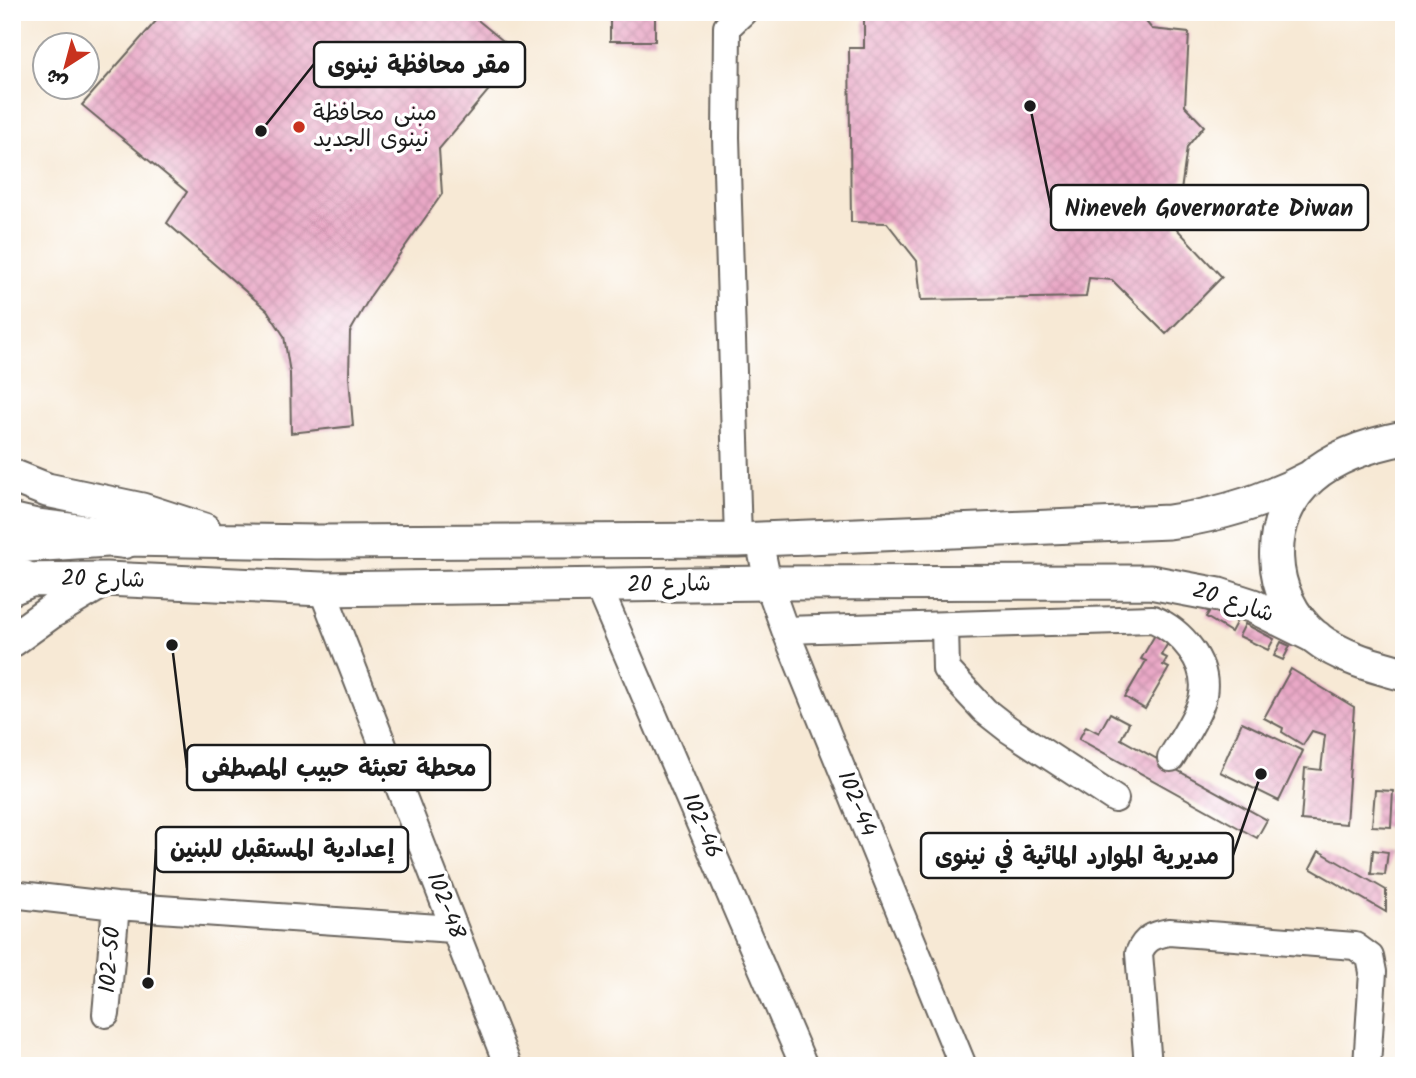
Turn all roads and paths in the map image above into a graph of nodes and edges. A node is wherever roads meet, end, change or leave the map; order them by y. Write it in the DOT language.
graph roads {
  1 [pos="743,12"];
  2 [pos="1398,434"];
  3 [pos="12,476"];
  4 [pos="1311,477"];
  5 [pos="12,523"];
  6 [pos="124,539"];
  7 [pos="749,540"];
  8 [pos="276,541"];
  9 [pos="15,573"];
  10 [pos="106,579"];
  11 [pos="768,583"];
  12 [pos="598,586"];
  13 [pos="322,589"];
  14 [pos="945,626"];
  15 [pos="785,630"];
  16 [pos="1316,638"];
  17 [pos="12,640"];
  18 [pos="1390,670"];
  19 [pos="1404,693"];
  20 [pos="1171,758"];
  21 [pos="1115,799"];
  22 [pos="12,894"];
  23 [pos="116,906"];
  24 [pos="453,929"];
  25 [pos="106,1014"];
  26 [pos="508,1066"];
  27 [pos="804,1066"];
  28 [pos="963,1066"];
  29 [pos="1148,1066"];
  30 [pos="1367,1066"];
  1 -- 7 [label="street, 102-44"];
  2 -- 4 [label="main road, شارع 20"];
  3 -- 8 [label="main road"];
  4 -- 7 [label="main road, شارع 20"];
  4 -- 16 [label="main road"];
  5 -- 6 [label="highway"];
  6 -- 8 [label="main road, شارع 20"];
  6 -- 9 [label="main road, شارع 20"];
  7 -- 8 [label="main road, شارع 20"];
  7 -- 11 [label="street, 102-44"];
  9 -- 10 [label="main road, شارع 20"];
  10 -- 13 [label="main road, شارع 20"];
  10 -- 17 [label="main road"];
  11 -- 12 [label="main road, شارع 20"];
  11 -- 15 [label="street, 102-44"];
  11 -- 16 [label="main road, شارع 20"];
  12 -- 13 [label="main road, شارع 20"];
  12 -- 27 [label="street, 102-46"];
  13 -- 24 [label="street, 102-48"];
  14 -- 15 [label="street"];
  14 -- 20 [label="street"];
  14 -- 21 [label="street"];
  15 -- 28 [label="street, 102-44"];
  16 -- 18 [label="main road, شارع 20"];
  18 -- 19 [label="street"];
  22 -- 23 [label="street"];
  23 -- 24 [label="street"];
  23 -- 25 [label="street, 102-50"];
  24 -- 26 [label="street, 102-48"];
  29 -- 30 [label="street"];
}
